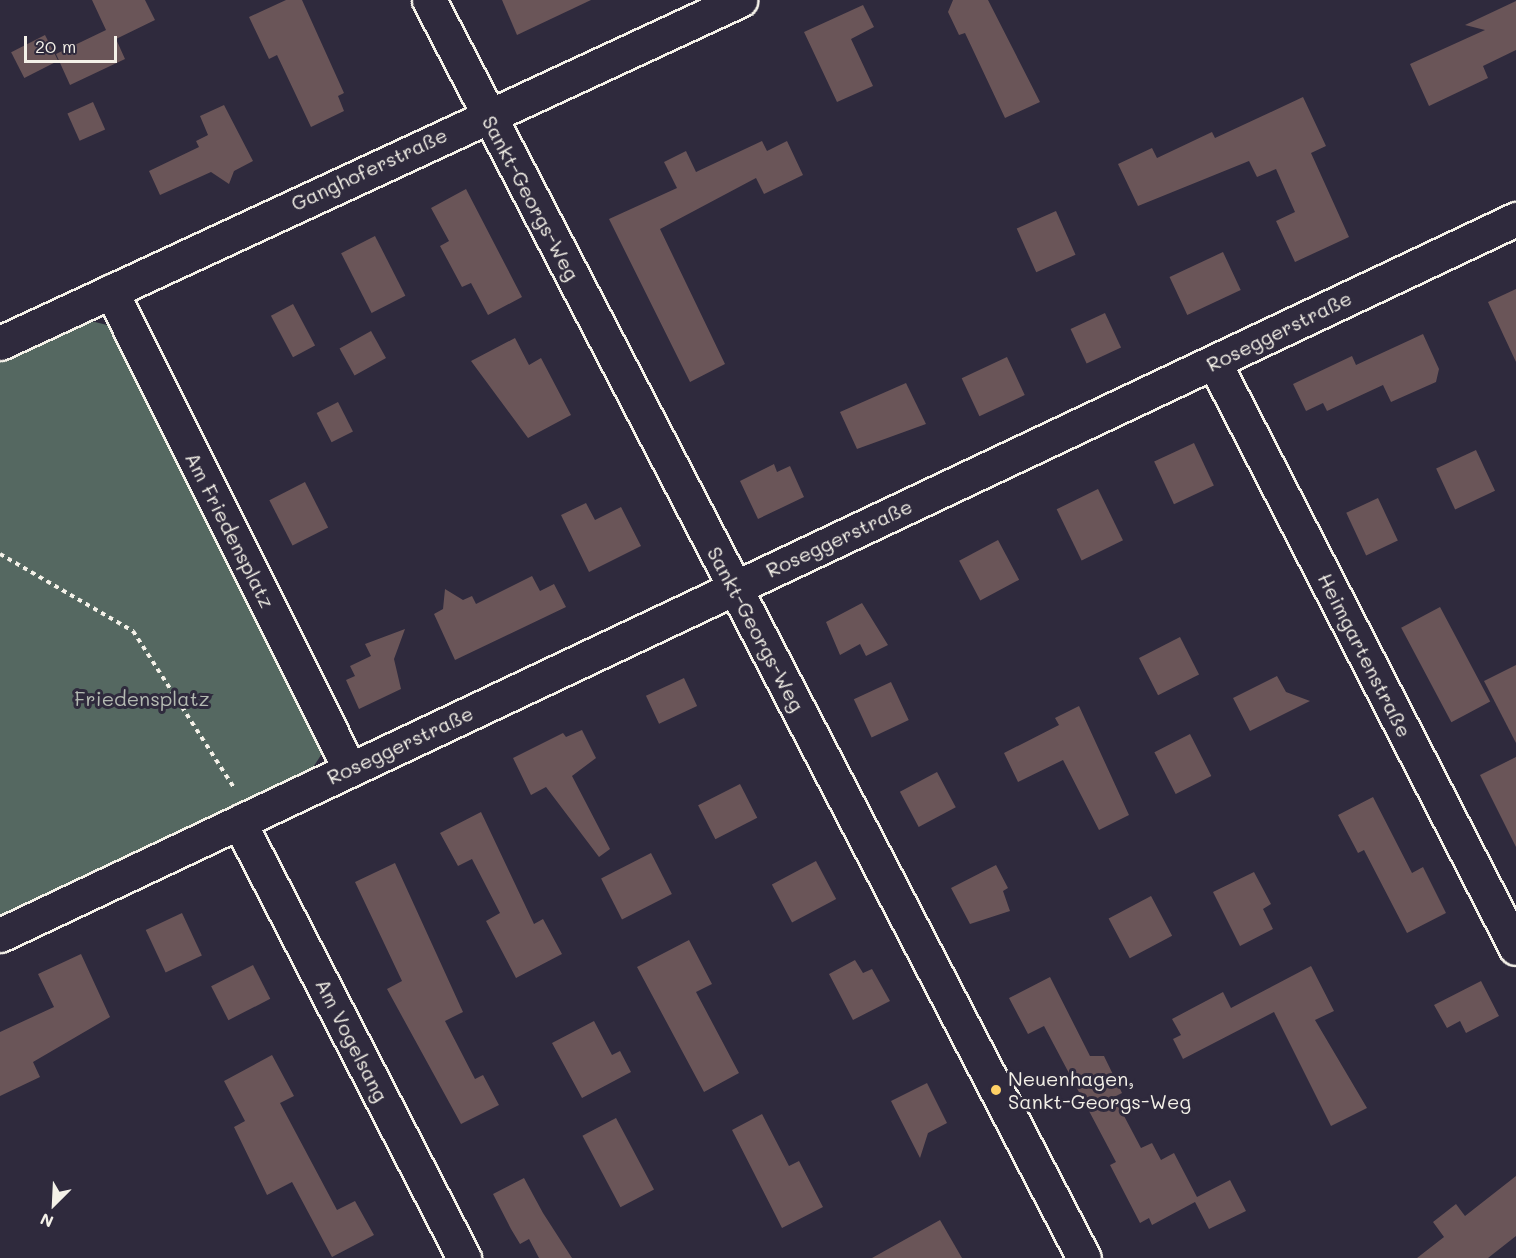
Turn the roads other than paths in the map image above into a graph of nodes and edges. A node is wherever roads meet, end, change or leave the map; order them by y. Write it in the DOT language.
graph roads {
  1 [pos="429,0"];
  2 [pos="740,0"];
  3 [pos="488,114"];
  4 [pos="1516,219"];
  5 [pos="111,291"];
  6 [pos="0,343"];
  7 [pos="1214,363"];
  8 [pos="734,587"];
  9 [pos="349,768"];
  10 [pos="246,819"];
  11 [pos="0,935"];
  12 [pos="1516,948"];
  13 [pos="464,1258"];
  14 [pos="1084,1258"];
  1 -- 3 [label="street, Sankt-Georgs-Weg"];
  2 -- 3 [label="street, Ganghoferstraße"];
  3 -- 5 [label="street, Ganghoferstraße"];
  3 -- 8 [label="street, Sankt-Georgs-Weg"];
  4 -- 7 [label="street, Roseggerstraße"];
  5 -- 6 [label="street, Ganghoferstraße"];
  5 -- 9 [label="street, Am Friedensplatz"];
  7 -- 8 [label="street, Roseggerstraße"];
  7 -- 12 [label="street, Heimgartenstraße"];
  8 -- 9 [label="street, Roseggerstraße"];
  8 -- 14 [label="street, Sankt-Georgs-Weg"];
  9 -- 10 [label="street, Roseggerstraße"];
  10 -- 11 [label="street, Roseggerstraße"];
  10 -- 13 [label="street, Am Vogelsang"];
}
